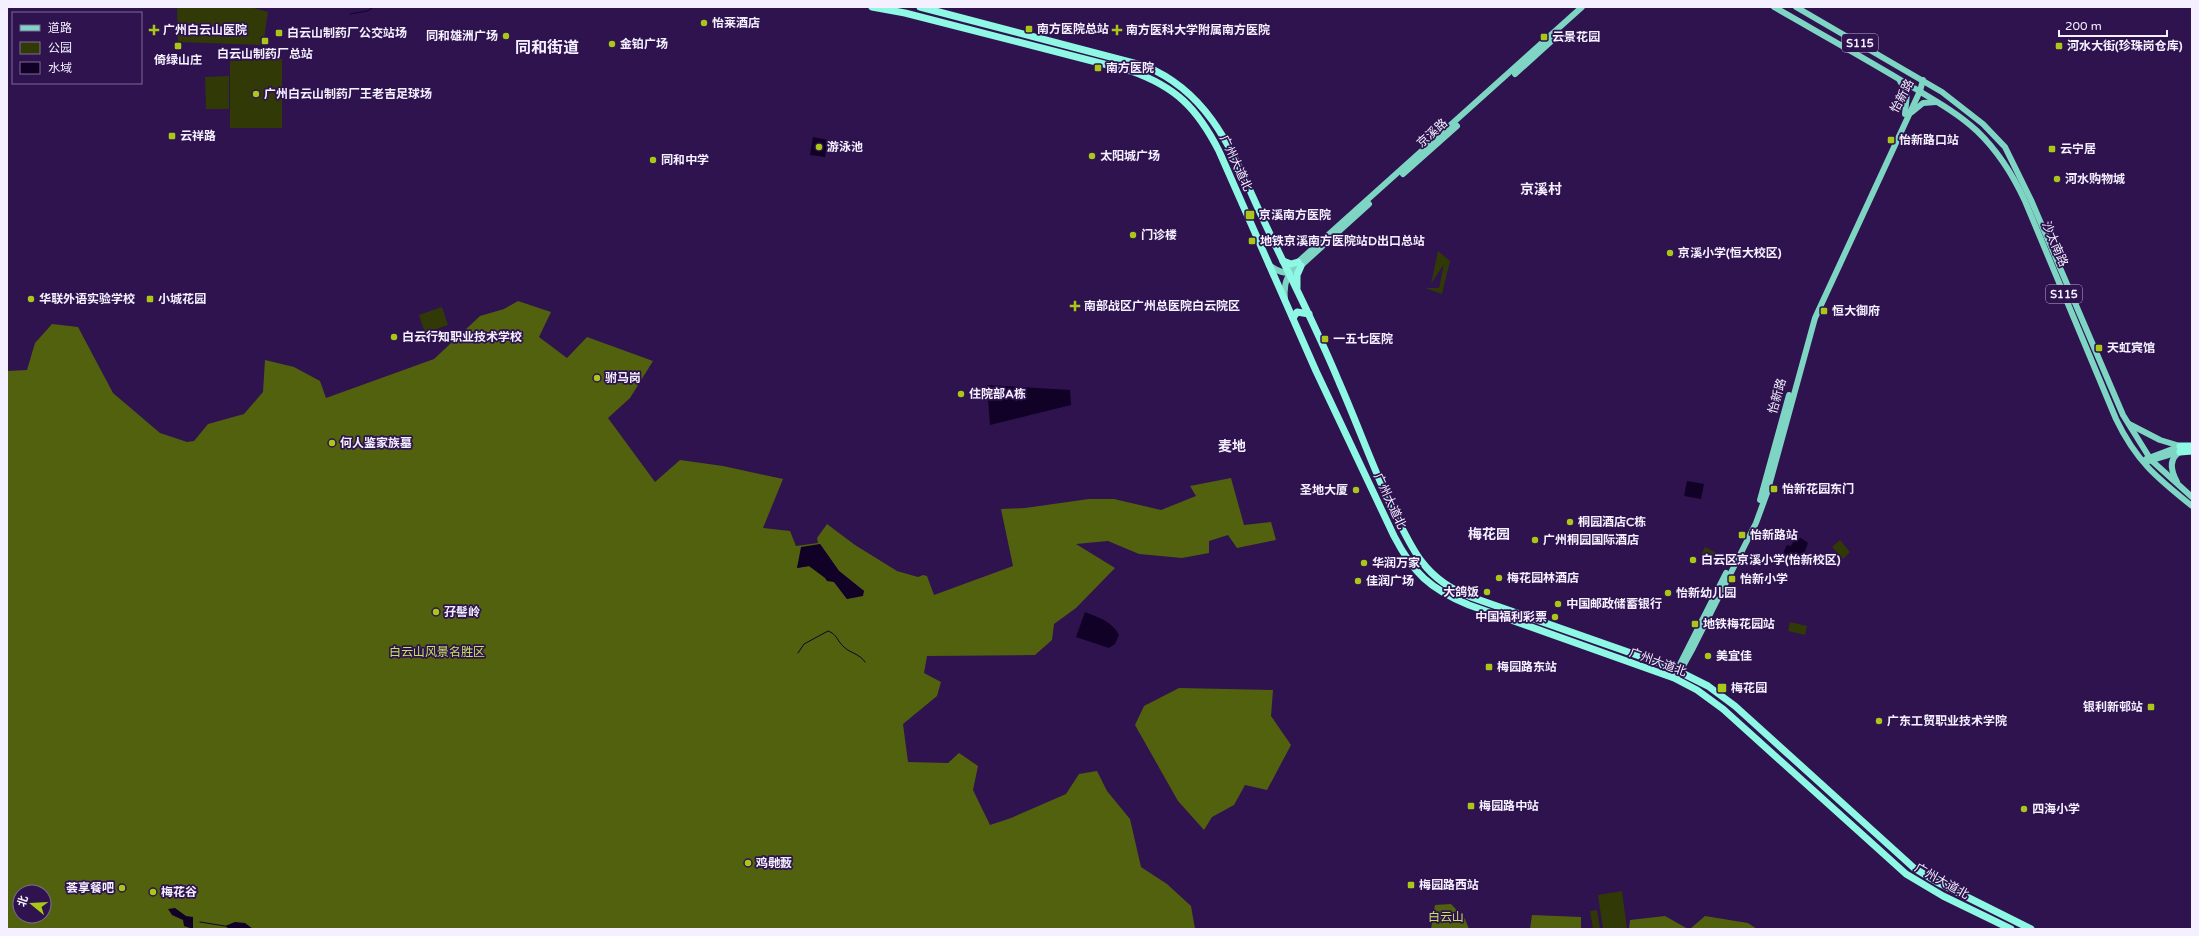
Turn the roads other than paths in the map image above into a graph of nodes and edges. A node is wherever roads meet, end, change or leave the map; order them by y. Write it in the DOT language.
graph roads {
  1 [pos="872,7"];
  2 [pos="920,7"];
  3 [pos="1582,7"];
  4 [pos="1588,7"];
  5 [pos="1774,7"];
  6 [pos="1796,7"];
  7 [pos="1879,54"];
  8 [pos="1860,56"];
  9 [pos="1896,76"];
  10 [pos="1923,80"];
  11 [pos="1918,90"];
  12 [pos="1940,104"];
  13 [pos="1906,116"];
  14 [pos="1277,248"];
  15 [pos="1263,252"];
  16 [pos="1283,261"];
  17 [pos="1300,264"];
  18 [pos="1269,265"];
  19 [pos="1289,274"];
  20 [pos="1299,295"];
  21 [pos="1286,304"];
  22 [pos="1308,314"];
  23 [pos="1293,318"];
  24 [pos="2128,423"];
  25 [pos="2192,446"];
  26 [pos="2180,449"];
  27 [pos="2192,451"];
  28 [pos="2150,458"];
  29 [pos="2142,463"];
  30 [pos="2164,473"];
  31 [pos="2159,479"];
  32 [pos="2181,488"];
  33 [pos="2192,497"];
  34 [pos="2192,506"];
  35 [pos="1678,670"];
  36 [pos="1674,678"];
  37 [pos="2011,929"];
  38 [pos="2031,929"];
  1 -- 15 [label="highway, 广州大道北"];
  2 -- 14 [label="highway, 广州大道北"];
  3 -- 17 [label="main road, 京溪路"];
  4 -- 17 [label="main road, 京溪路"];
  5 -- 8 [label="main road, S115"];
  6 -- 7 [label="main road, S115"];
  7 -- 8 [label="main road"];
  7 -- 10 [label="main road, S115"];
  8 -- 9 [label="main road, S115"];
  9 -- 11 [label="main road, 沙太南路"];
  9 -- 13 [label="main road"];
  10 -- 11 [label="main road, 怡新路"];
  10 -- 24 [label="main road, 沙太南路 / S115"];
  11 -- 12 [label="main road, 沙太南路 / S115"];
  11 -- 13 [label="main road, 怡新路"];
  12 -- 13 [label="main road"];
  12 -- 29 [label="main road, 沙太南路 / S115"];
  13 -- 35 [label="main road, 怡新路"];
  14 -- 15 [label="highway"];
  14 -- 16 [label="highway, 广州大道北"];
  15 -- 18 [label="highway, 广州大道北"];
  16 -- 17 [label="highway"];
  16 -- 19 [label="highway, 广州大道北"];
  17 -- 19 [label="main road, 京溪路"];
  17 -- 20 [label="highway"];
  18 -- 19 [label="main road"];
  18 -- 21 [label="highway, 广州大道北"];
  19 -- 20 [label="highway, 广州大道北"];
  19 -- 21 [label="main road, 京溪路"];
  20 -- 22 [label="highway, 广州大道北"];
  21 -- 23 [label="highway, 广州大道北"];
  22 -- 23 [label="highway"];
  22 -- 35 [label="highway, 广州大道北"];
  23 -- 36 [label="highway, 广州大道北"];
  24 -- 26 [label="main road"];
  24 -- 28 [label="main road, 沙太南路 / S115"];
  25 -- 26 [label="highway"];
  26 -- 27 [label="highway"];
  26 -- 28 [label="main road"];
  26 -- 32 [label="main road"];
  28 -- 29 [label="main road"];
  28 -- 30 [label="main road, 沙太南路 / S115"];
  29 -- 31 [label="main road, 沙太南路 / S115"];
  30 -- 31 [label="main road"];
  30 -- 32 [label="main road, 沙太南路 / S115"];
  31 -- 34 [label="main road, 沙太南路"];
  32 -- 33 [label="main road, 沙太南路 / S115"];
  35 -- 36 [label="main road, 怡新路"];
  35 -- 38 [label="highway, 广州大道北"];
  36 -- 37 [label="highway, 广州大道北"];
}
